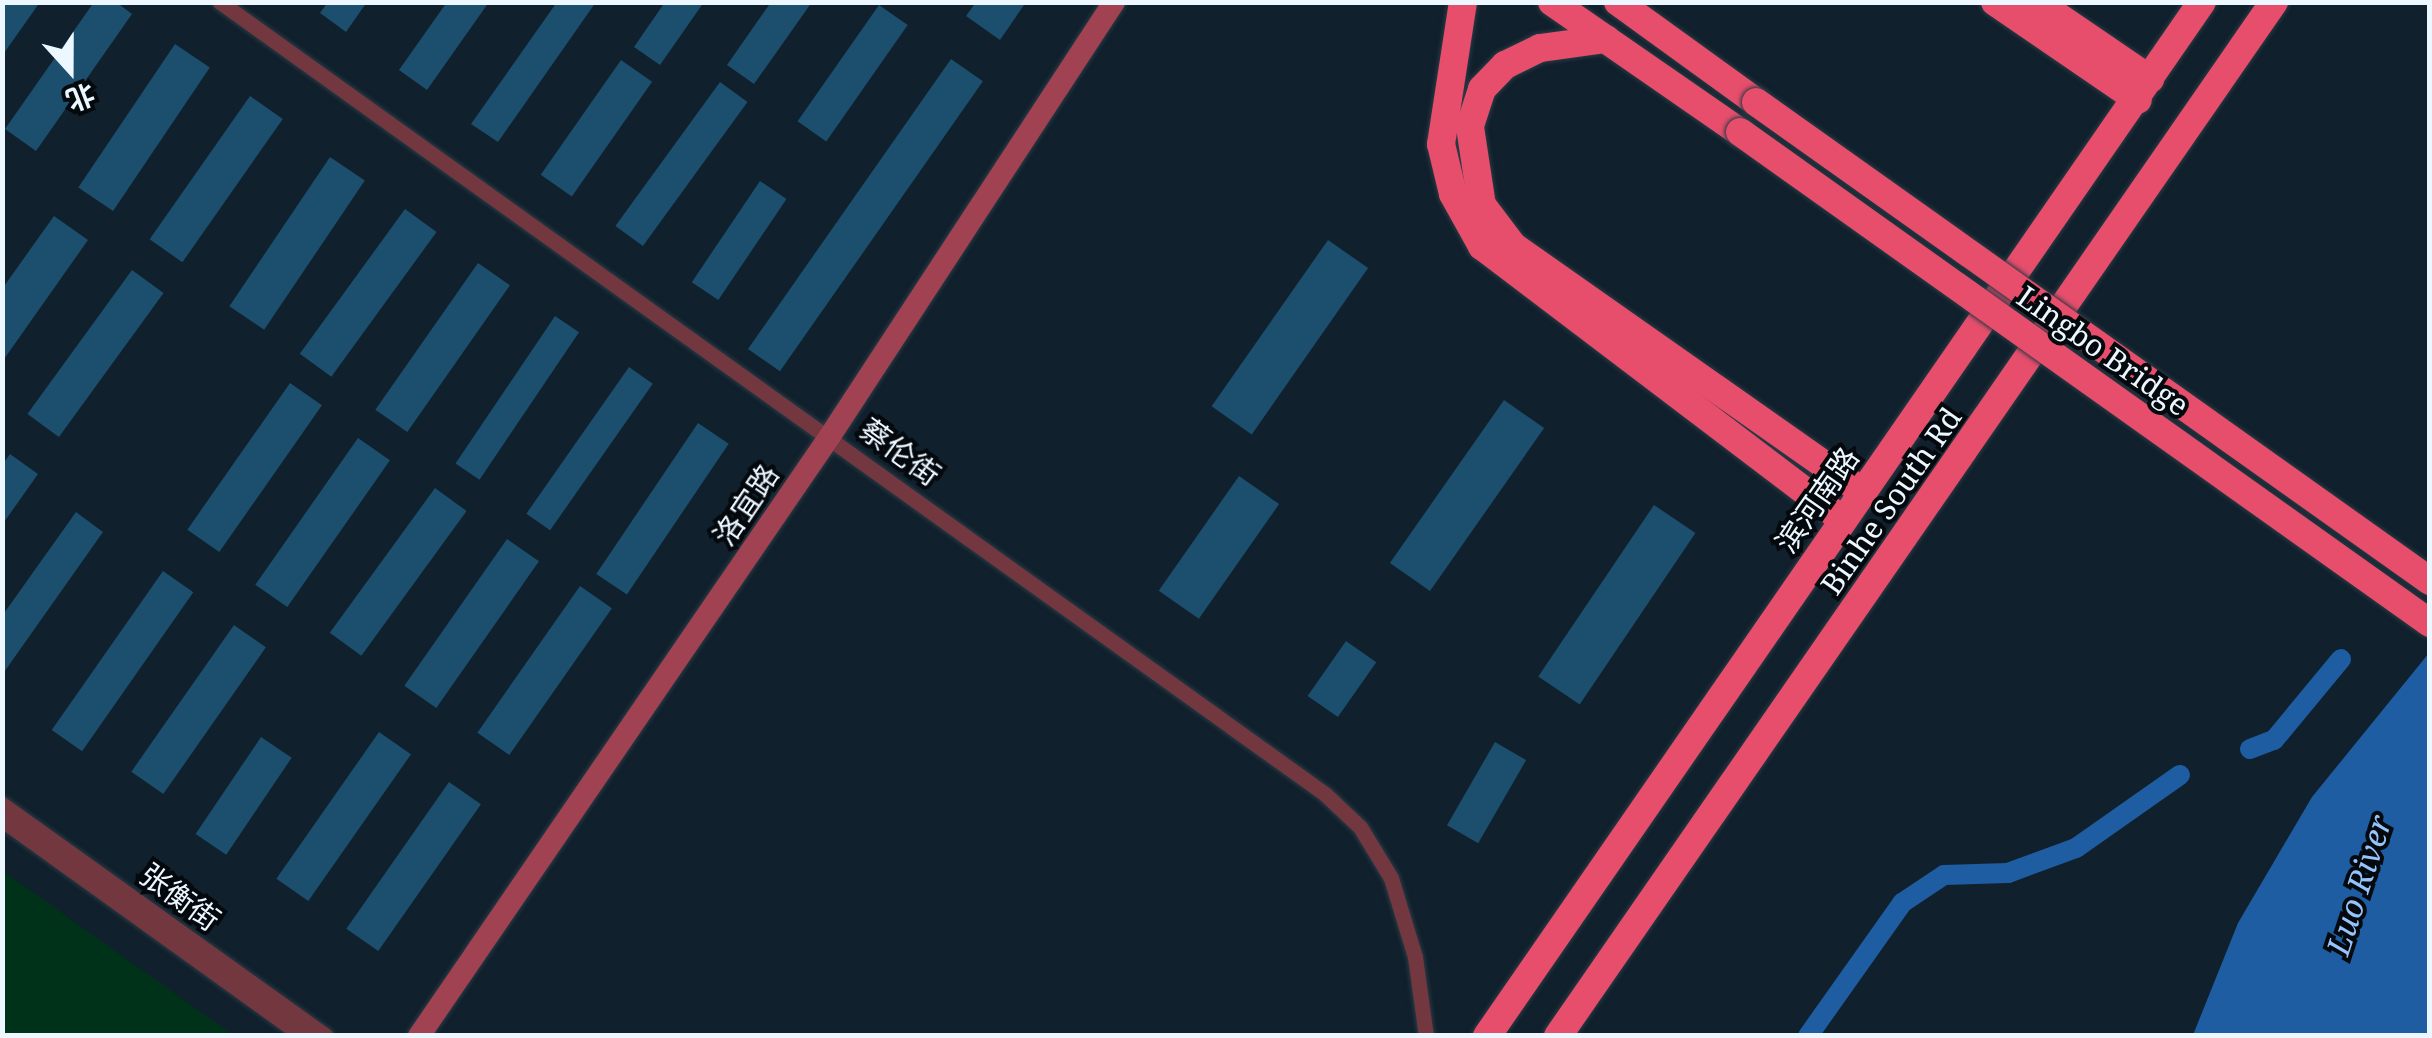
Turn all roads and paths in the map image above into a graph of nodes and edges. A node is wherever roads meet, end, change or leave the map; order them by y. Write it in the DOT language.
graph roads {
  1 [pos="220,2"];
  2 [pos="1097,2"];
  3 [pos="1114,2"];
  4 [pos="1463,2"];
  5 [pos="1552,2"];
  6 [pos="1995,2"];
  7 [pos="2037,2"];
  8 [pos="2202,2"];
  9 [pos="2274,2"];
  10 [pos="1626,6"];
  11 [pos="1606,39"];
  12 [pos="2144,90"];
  13 [pos="825,432"];
  14 [pos="1861,492"];
  15 [pos="1843,520"];
  16 [pos="2430,580"];
  17 [pos="2430,623"];
  18 [pos="2,804"];
  19 [pos="2,820"];
  20 [pos="303,1036"];
  21 [pos="326,1036"];
  22 [pos="404,1036"];
  23 [pos="419,1036"];
  24 [pos="1426,1036"];
  25 [pos="1487,1036"];
  26 [pos="1558,1036"];
  1 -- 13 [label="street, 蔡伦街"];
  2 -- 13 [label="street, 洛宜路"];
  3 -- 13 [label="street, 洛宜路"];
  4 -- 15 [label="highway"];
  5 -- 11 [label="highway, Lingbo Bridge"];
  6 -- 12 [label="highway"];
  7 -- 12 [label="highway"];
  8 -- 12 [label="highway, 滨河南路"];
  9 -- 26 [label="highway, Binhe South Rd"];
  10 -- 16 [label="highway, Lingbo Bridge, bridge"];
  11 -- 14 [label="highway"];
  11 -- 17 [label="highway, Lingbo Bridge, bridge"];
  12 -- 14 [label="highway, 滨河南路"];
  13 -- 22 [label="street, 洛宜路"];
  13 -- 23 [label="street, 洛宜路"];
  13 -- 24 [label="street, 蔡伦街"];
  14 -- 15 [label="highway, 滨河南路"];
  15 -- 25 [label="highway, 滨河南路"];
  18 -- 21 [label="street, 张衡街"];
  19 -- 20 [label="street, 张衡街"];
}
